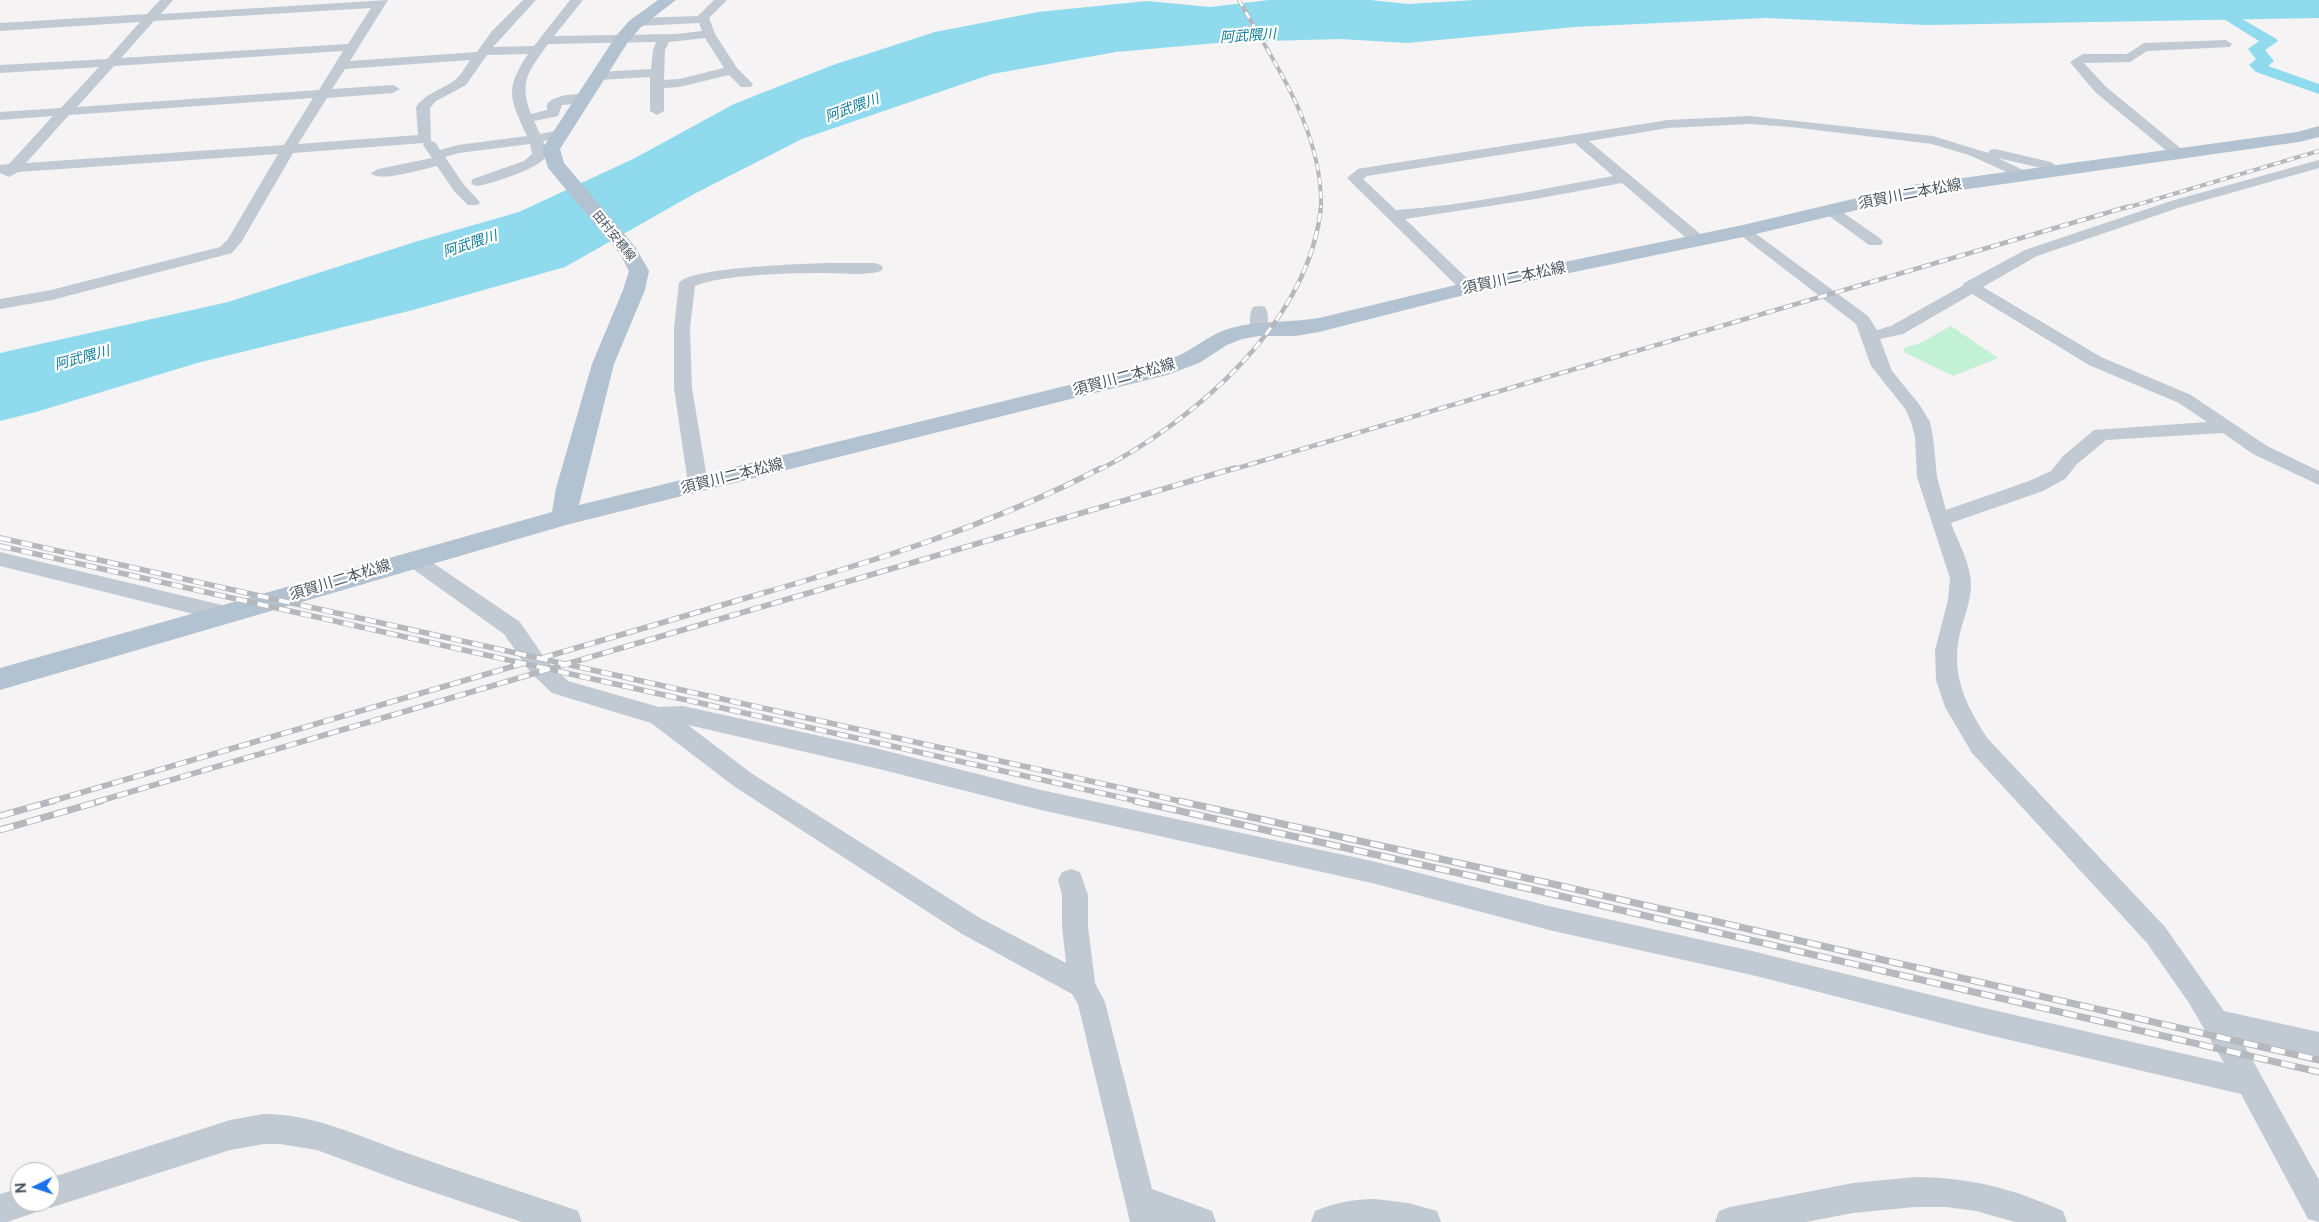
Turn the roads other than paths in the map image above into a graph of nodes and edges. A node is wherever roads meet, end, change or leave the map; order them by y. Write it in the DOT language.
graph roads {
  1 [pos="167,0"];
  2 [pos="530,0"];
  3 [pos="577,0"];
  4 [pos="668,0"];
  5 [pos="717,0"];
  6 [pos="380,2"];
  7 [pos="150,18"];
  8 [pos="703,19"];
  9 [pos="639,22"];
  10 [pos="0,27"];
  11 [pos="709,34"];
  12 [pos="664,38"];
  13 [pos="622,39"];
  14 [pos="2226,44"];
  15 [pos="542,45"];
  16 [pos="353,48"];
  17 [pos="483,53"];
  18 [pos="110,62"];
  19 [pos="341,65"];
  20 [pos="0,69"];
  21 [pos="732,70"];
  22 [pos="599,76"];
  23 [pos="657,79"];
  24 [pos="746,84"];
  25 [pos="392,89"];
  26 [pos="324,94"];
  27 [pos="584,99"];
  28 [pos="657,111"];
  29 [pos="65,112"];
  30 [pos="0,116"];
  31 [pos="527,119"];
  32 [pos="2319,131"];
  33 [pos="560,134"];
  34 [pos="535,138"];
  35 [pos="1578,138"];
  36 [pos="425,139"];
  37 [pos="288,149"];
  38 [pos="1980,154"];
  39 [pos="2179,154"];
  40 [pos="439,158"];
  41 [pos="2319,164"];
  42 [pos="7,168"];
  43 [pos="2056,171"];
  44 [pos="378,173"];
  45 [pos="2022,175"];
  46 [pos="1624,178"];
  47 [pos="478,182"];
  48 [pos="0,183"];
  49 [pos="473,202"];
  50 [pos="1830,210"];
  51 [pos="1392,216"];
  52 [pos="1743,231"];
  53 [pos="1698,240"];
  54 [pos="1875,242"];
  55 [pos="875,268"];
  56 [pos="1970,286"];
  57 [pos="1468,288"];
  58 [pos="0,304"];
  59 [pos="1872,336"];
  60 [pos="2228,427"];
  61 [pos="2319,479"];
  62 [pos="698,484"];
  63 [pos="564,517"];
  64 [pos="1939,518"];
  65 [pos="413,559"];
  66 [pos="0,560"];
  67 [pos="226,614"];
  68 [pos="0,679"];
  69 [pos="659,716"];
  70 [pos="1071,880"];
  71 [pos="1082,985"];
  72 [pos="2217,1022"];
  73 [pos="2319,1045"];
  74 [pos="2248,1082"];
  75 [pos="60,1190"];
  76 [pos="2319,1208"];
  77 [pos="1142,1212"];
  78 [pos="566,1222"];
  79 [pos="1201,1222"];
  80 [pos="1326,1222"];
  81 [pos="1426,1222"];
  82 [pos="1730,1222"];
  83 [pos="2052,1222"];
  1 -- 7 [label="street"];
  2 -- 17 [label="street"];
  3 -- 15 [label="street"];
  4 -- 9 [label="main road, 田村安積線"];
  5 -- 8 [label="street"];
  6 -- 7 [label="street"];
  6 -- 16 [label="street"];
  7 -- 10 [label="street"];
  7 -- 18 [label="street"];
  8 -- 9 [label="street"];
  8 -- 11 [label="street"];
  9 -- 13 [label="main road, 田村安積線"];
  11 -- 12 [label="street"];
  11 -- 21 [label="street"];
  12 -- 13 [label="street"];
  12 -- 23 [label="street"];
  13 -- 15 [label="street"];
  13 -- 22 [label="main road, 田村安積線"];
  14 -- 39 [label="street"];
  15 -- 17 [label="street"];
  15 -- 31 [label="street"];
  16 -- 18 [label="street"];
  16 -- 19 [label="street"];
  17 -- 19 [label="street"];
  17 -- 36 [label="street"];
  18 -- 20 [label="street"];
  18 -- 29 [label="street"];
  19 -- 26 [label="street"];
  21 -- 23 [label="street"];
  21 -- 24 [label="street"];
  22 -- 23 [label="street"];
  22 -- 27 [label="main road, 田村安積線"];
  23 -- 28 [label="street"];
  25 -- 26 [label="street"];
  26 -- 29 [label="street"];
  26 -- 37 [label="street"];
  27 -- 31 [label="street"];
  27 -- 33 [label="main road, 田村安積線"];
  29 -- 30 [label="street"];
  29 -- 42 [label="street"];
  31 -- 34 [label="street"];
  32 -- 39 [label="main road, 須賀川二本松線"];
  33 -- 34 [label="street"];
  33 -- 63 [label="main road, 田村安積線"];
  34 -- 40 [label="street"];
  34 -- 47 [label="street"];
  35 -- 38 [label="street"];
  35 -- 46 [label="street"];
  35 -- 51 [label="street"];
  36 -- 37 [label="street"];
  36 -- 40 [label="street"];
  37 -- 42 [label="street"];
  37 -- 58 [label="street"];
  38 -- 43 [label="street"];
  38 -- 45 [label="street"];
  39 -- 43 [label="main road, 須賀川二本松線"];
  40 -- 44 [label="street"];
  40 -- 49 [label="street"];
  41 -- 56 [label="street"];
  42 -- 48 [label="street"];
  43 -- 45 [label="main road, 須賀川二本松線"];
  45 -- 50 [label="main road, 須賀川二本松線"];
  46 -- 51 [label="street"];
  46 -- 53 [label="street"];
  50 -- 52 [label="main road, 須賀川二本松線"];
  50 -- 54 [label="street"];
  51 -- 57 [label="street"];
  52 -- 53 [label="main road, 須賀川二本松線"];
  52 -- 59 [label="street"];
  53 -- 57 [label="main road, 須賀川二本松線"];
  55 -- 62 [label="street"];
  56 -- 59 [label="street"];
  56 -- 60 [label="street"];
  57 -- 62 [label="main road, 須賀川二本松線"];
  59 -- 64 [label="street"];
  60 -- 61 [label="street"];
  60 -- 64 [label="street"];
  62 -- 63 [label="main road, 須賀川二本松線"];
  63 -- 65 [label="main road, 須賀川二本松線"];
  64 -- 72 [label="street"];
  65 -- 67 [label="main road, 須賀川二本松線"];
  65 -- 69 [label="street"];
  66 -- 67 [label="street"];
  67 -- 68 [label="main road, 須賀川二本松線"];
  69 -- 71 [label="street"];
  69 -- 74 [label="street"];
  70 -- 71 [label="street"];
  71 -- 77 [label="street"];
  72 -- 73 [label="street"];
  72 -- 74 [label="street"];
  74 -- 76 [label="street"];
  75 -- 78 [label="street"];
  77 -- 79 [label="street"];
  80 -- 81 [label="street"];
  82 -- 83 [label="street"];
}
